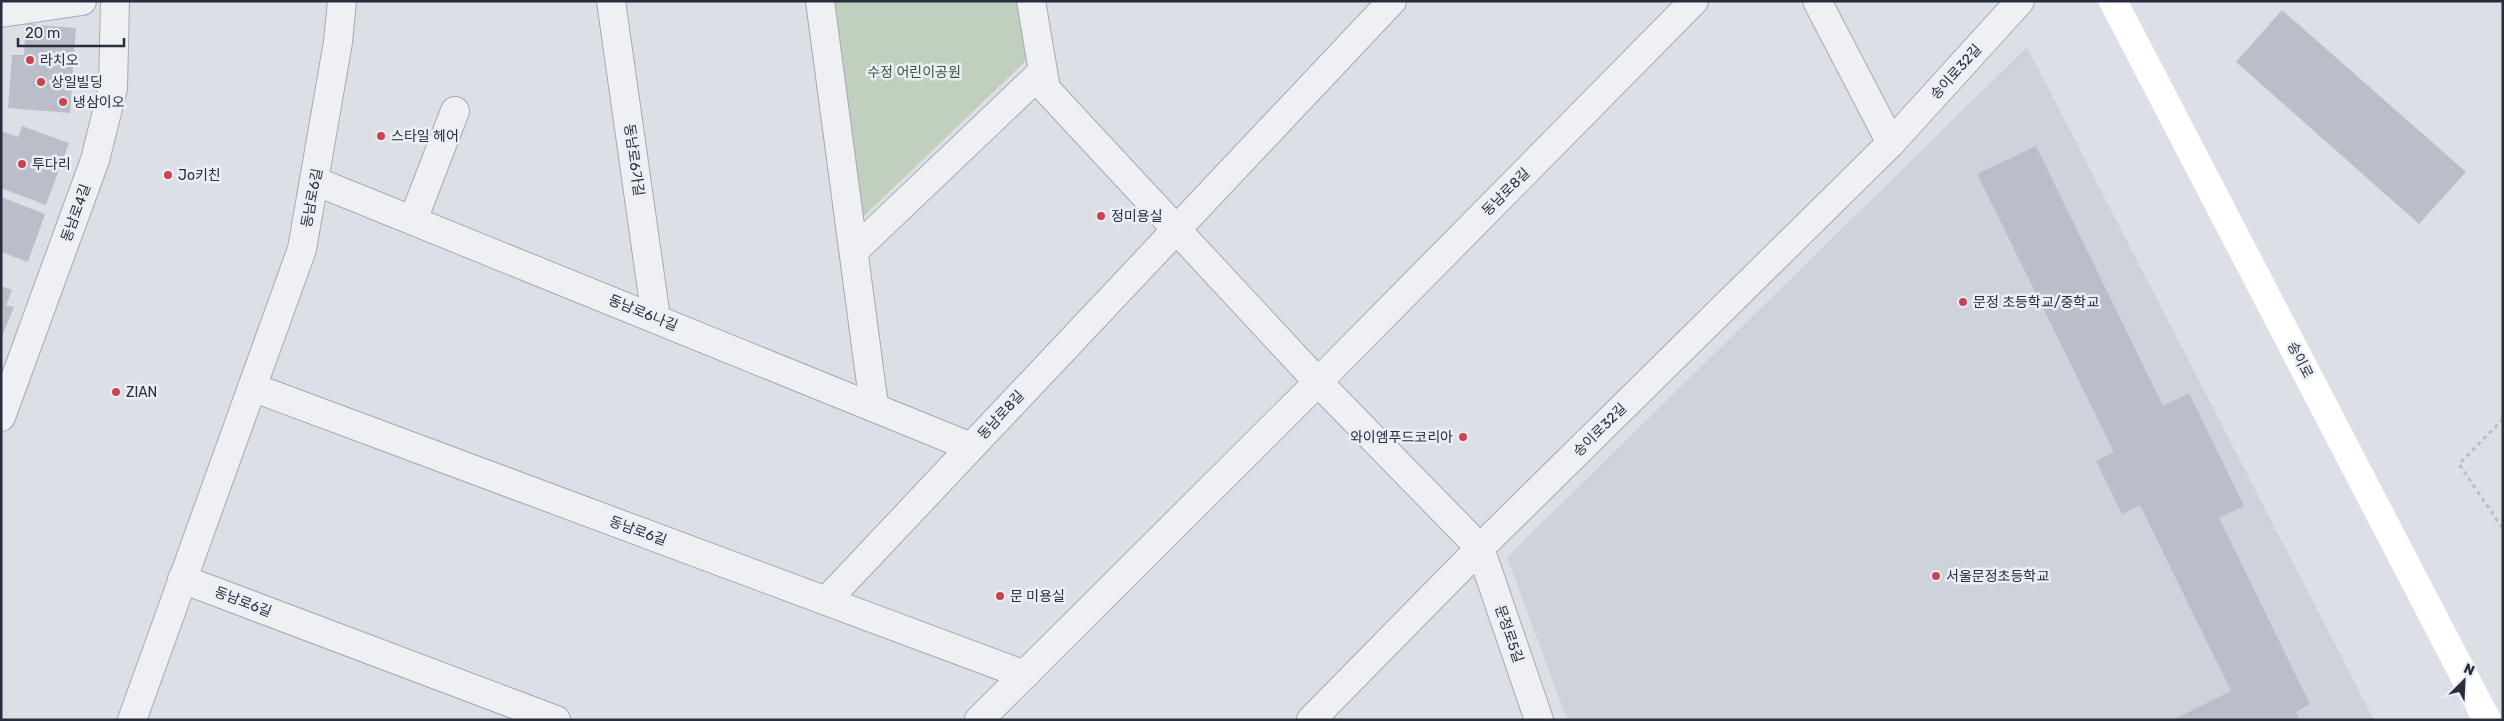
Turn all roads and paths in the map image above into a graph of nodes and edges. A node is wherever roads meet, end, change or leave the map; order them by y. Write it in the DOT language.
graph roads {
  1 [pos="82,1"];
  2 [pos="115,1"];
  3 [pos="342,1"];
  4 [pos="611,1"];
  5 [pos="820,1"];
  6 [pos="1032,1"];
  7 [pos="1392,1"];
  8 [pos="1694,1"];
  9 [pos="1817,1"];
  10 [pos="2020,1"];
  11 [pos="2112,1"];
  12 [pos="1,13"];
  13 [pos="1043,71"];
  14 [pos="455,111"];
  15 [pos="1891,142"];
  16 [pos="315,180"];
  17 [pos="413,220"];
  18 [pos="1176,229"];
  19 [pos="854,251"];
  20 [pos="656,318"];
  21 [pos="1318,382"];
  22 [pos="252,388"];
  23 [pos="874,406"];
  24 [pos="1,417"];
  25 [pos="2503,418"];
  26 [pos="970,447"];
  27 [pos="2503,529"];
  28 [pos="1480,548"];
  29 [pos="182,579"];
  30 [pos="826,601"];
  31 [pos="1025,675"];
  32 [pos="132,720"];
  33 [pos="556,720"];
  34 [pos="979,720"];
  35 [pos="1311,720"];
  36 [pos="1539,720"];
  37 [pos="2486,720"];
  1 -- 12 [label="street"];
  2 -- 24 [label="street, 동남로4길"];
  3 -- 16 [label="street, 동남로6길"];
  4 -- 20 [label="street, 동남로6가길"];
  5 -- 19 [label="street"];
  6 -- 13 [label="street"];
  7 -- 18 [label="street, 동남로8길"];
  8 -- 21 [label="street, 동남로8길"];
  9 -- 15 [label="street"];
  10 -- 15 [label="street, 송이로32길"];
  11 -- 37 [label="main road, 송이로"];
  13 -- 18 [label="street"];
  13 -- 19 [label="street"];
  14 -- 17 [label="street"];
  15 -- 28 [label="street, 송이로32길"];
  16 -- 17 [label="street, 동남로6나길"];
  16 -- 22 [label="street, 동남로6길"];
  17 -- 20 [label="street, 동남로6나길"];
  18 -- 21 [label="street"];
  18 -- 26 [label="street, 동남로8길"];
  19 -- 23 [label="street"];
  20 -- 23 [label="street, 동남로6나길"];
  21 -- 28 [label="street"];
  21 -- 31 [label="street, 동남로8길"];
  22 -- 29 [label="street, 동남로6길"];
  22 -- 30 [label="street, 동남로6길"];
  23 -- 26 [label="street, 동남로6나길"];
  25 -- 27 [label="path"];
  26 -- 30 [label="street, 동남로8길"];
  28 -- 35 [label="street, 송이로32길"];
  28 -- 36 [label="street, 문정로5길"];
  29 -- 32 [label="street, 동남로6길"];
  29 -- 33 [label="street, 동남로6길"];
  30 -- 31 [label="street, 동남로6길"];
  31 -- 34 [label="street, 동남로8길"];
}
